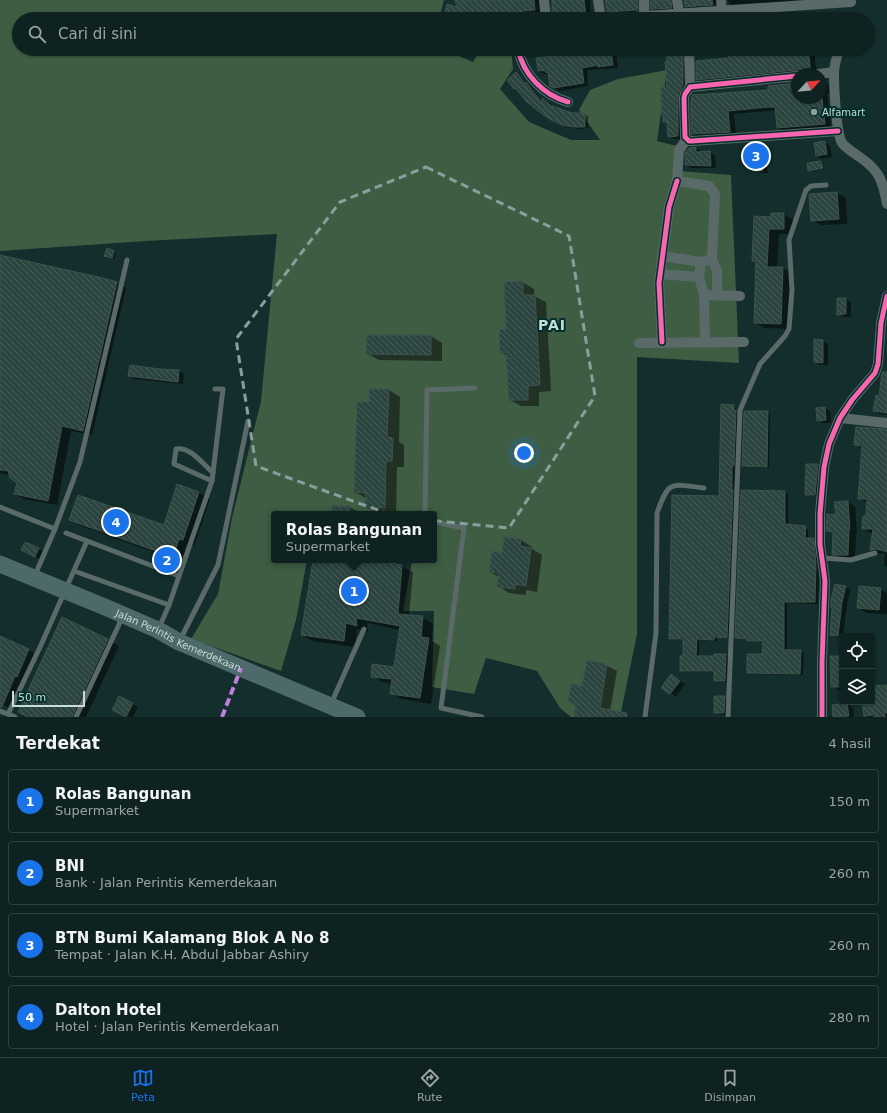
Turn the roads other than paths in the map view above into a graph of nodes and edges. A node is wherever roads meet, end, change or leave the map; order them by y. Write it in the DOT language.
graph roads {
  1 [pos="544,0"];
  2 [pos="598,0"];
  3 [pos="644,0"];
  4 [pos="677,0"];
  5 [pos="721,0"];
  6 [pos="851,1"];
  7 [pos="812,3"];
  8 [pos="770,4"];
  9 [pos="722,10"];
  10 [pos="545,12"];
  11 [pos="600,12"];
  12 [pos="648,12"];
  13 [pos="679,12"];
  14 [pos="693,12"];
  15 [pos="848,12"];
  16 [pos="520,56"];
  17 [pos="689,56"];
  18 [pos="837,56"];
  19 [pos="834,72"];
  20 [pos="827,73"];
  21 [pos="791,77"];
  22 [pos="690,87"];
  23 [pos="568,102"];
  24 [pos="838,131"];
  25 [pos="687,139"];
  26 [pos="677,181"];
  27 [pos="826,184"];
  28 [pos="887,204"];
  29 [pos="662,256"];
  30 [pos="712,259"];
  31 [pos="127,260"];
  32 [pos="701,262"];
  33 [pos="660,274"];
  34 [pos="699,277"];
  35 [pos="717,294"];
  36 [pos="704,295"];
  37 [pos="740,296"];
  38 [pos="887,296"];
  39 [pos="883,339"];
  40 [pos="662,342"];
  41 [pos="705,342"];
  42 [pos="744,342"];
  43 [pos="638,343"];
  44 [pos="475,388"];
  45 [pos="215,389"];
  46 [pos="840,418"];
  47 [pos="248,421"];
  48 [pos="887,423"];
  49 [pos="213,473"];
  50 [pos="212,481"];
  51 [pos="704,488"];
  52 [pos="0,508"];
  53 [pos="425,511"];
  54 [pos="437,523"];
  55 [pos="55,529"];
  56 [pos="66,533"];
  57 [pos="87,541"];
  58 [pos="875,554"];
  59 [pos="823,558"];
  60 [pos="0,564"];
  61 [pos="74,571"];
  62 [pos="179,576"];
  63 [pos="33,578"];
  64 [pos="66,590"];
  65 [pos="169,605"];
  66 [pos="123,615"];
  67 [pos="364,629"];
  68 [pos="158,630"];
  69 [pos="179,642"];
  70 [pos="331,705"];
  71 [pos="0,711"];
  72 [pos="8,714"];
  73 [pos="14,717"];
  74 [pos="76,717"];
  75 [pos="357,717"];
  76 [pos="482,717"];
  77 [pos="645,717"];
  78 [pos="728,717"];
  79 [pos="822,717"];
  1 -- 10 [label="street"];
  2 -- 11 [label="street"];
  3 -- 12 [label="street"];
  4 -- 13 [label="street"];
  5 -- 9 [label="street"];
  6 -- 7 [label="street"];
  6 -- 15 [label="street"];
  7 -- 8 [label="street"];
  8 -- 9 [label="street"];
  9 -- 14 [label="street"];
  16 -- 23 [label="street"];
  17 -- 22 [label="street"];
  18 -- 19 [label="street"];
  19 -- 20 [label="street"];
  19 -- 24 [label="street"];
  21 -- 22 [label="street"];
  22 -- 25 [label="street"];
  24 -- 25 [label="street"];
  24 -- 28 [label="street"];
  25 -- 26 [label="street"];
  26 -- 29 [label="street"];
  26 -- 30 [label="street"];
  27 -- 78 [label="lane"];
  29 -- 32 [label="street"];
  29 -- 33 [label="street"];
  30 -- 32 [label="street"];
  30 -- 35 [label="street"];
  31 -- 55 [label="lane"];
  32 -- 34 [label="street"];
  33 -- 34 [label="street"];
  33 -- 40 [label="street"];
  34 -- 36 [label="street"];
  35 -- 36 [label="street"];
  35 -- 37 [label="street"];
  36 -- 41 [label="street"];
  38 -- 39 [label="street"];
  39 -- 46 [label="street"];
  40 -- 41 [label="street"];
  40 -- 43 [label="street"];
  41 -- 42 [label="street"];
  44 -- 53 [label="lane"];
  45 -- 49 [label="lane"];
  46 -- 48 [label="street"];
  46 -- 59 [label="street"];
  47 -- 69 [label="lane"];
  49 -- 50 [label="lane"];
  49 -- 50 [label="lane"];
  50 -- 62 [label="lane"];
  51 -- 77 [label="lane"];
  52 -- 55 [label="lane"];
  54 -- 76 [label="lane"];
  55 -- 63 [label="lane"];
  56 -- 57 [label="lane"];
  57 -- 61 [label="lane"];
  57 -- 62 [label="lane"];
  58 -- 59 [label="lane"];
  59 -- 79 [label="street"];
  60 -- 63 [label="highway, Jalan Perintis Kemerdekaan"];
  61 -- 64 [label="lane"];
  61 -- 65 [label="lane"];
  62 -- 65 [label="lane"];
  63 -- 64 [label="highway, Jalan Perintis Kemerdekaan"];
  64 -- 66 [label="highway, Jalan Perintis Kemerdekaan"];
  64 -- 72 [label="lane"];
  65 -- 68 [label="lane"];
  66 -- 68 [label="highway, Jalan Perintis Kemerdekaan"];
  66 -- 74 [label="lane"];
  67 -- 70 [label="lane"];
  68 -- 69 [label="highway, Jalan Perintis Kemerdekaan"];
  69 -- 70 [label="highway, Jalan Perintis Kemerdekaan"];
  70 -- 75 [label="highway, Jalan Perintis Kemerdekaan"];
  71 -- 72 [label="lane"];
  72 -- 73 [label="lane"];
}
